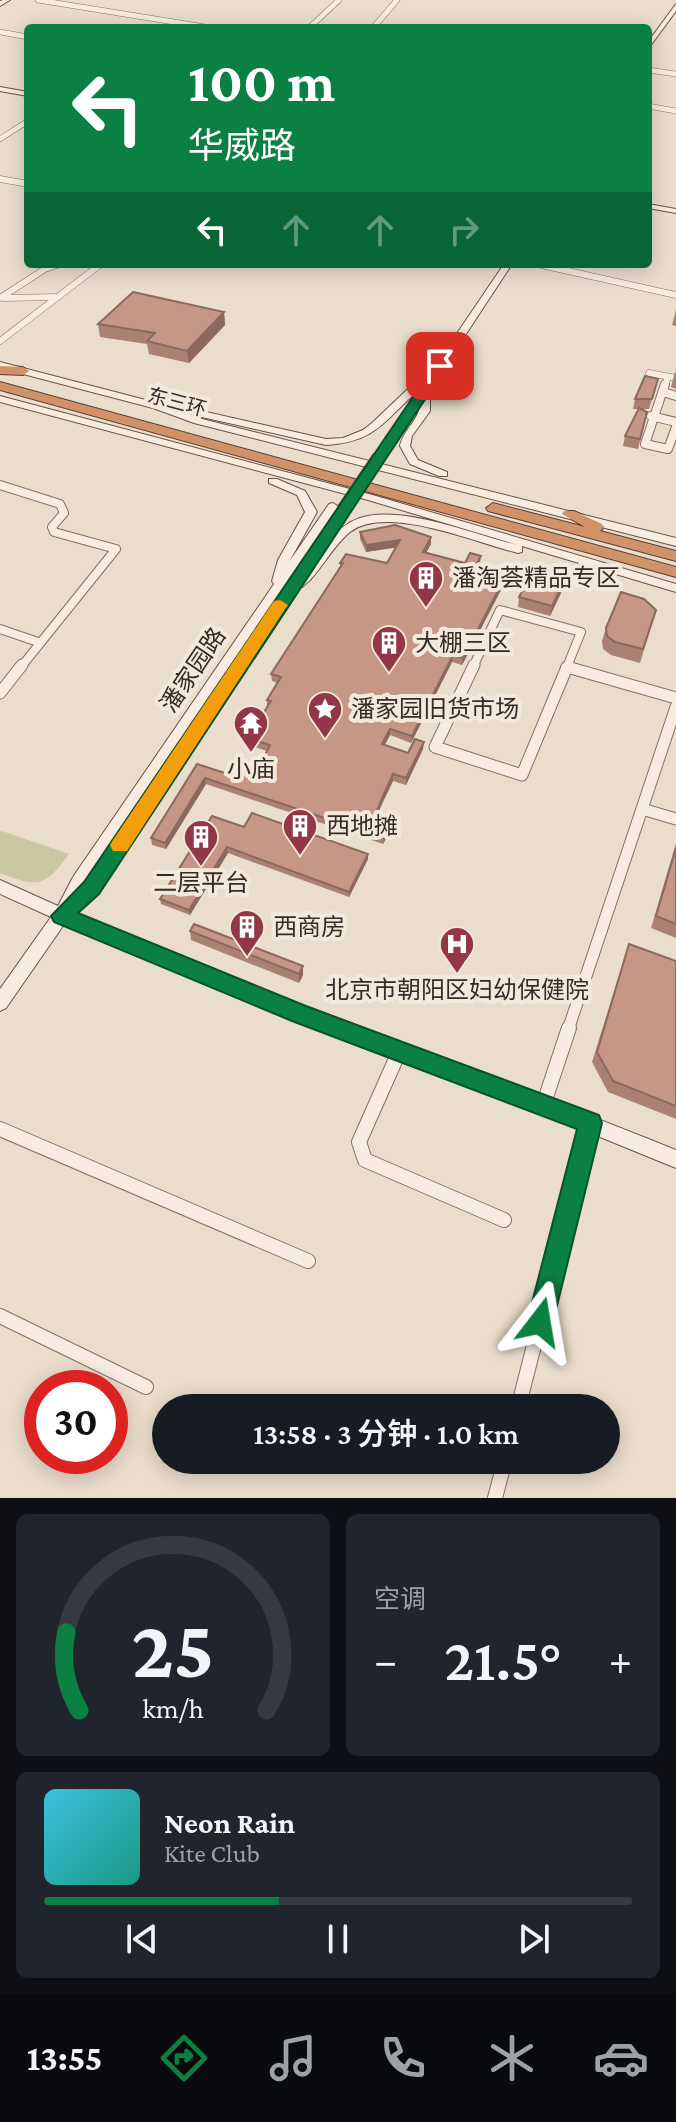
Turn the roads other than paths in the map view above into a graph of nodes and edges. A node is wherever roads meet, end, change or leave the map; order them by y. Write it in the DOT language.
graph roads {
  1 [pos="7,0"];
  2 [pos="38,0"];
  3 [pos="339,0"];
  4 [pos="397,0"];
  5 [pos="0,4"];
  6 [pos="676,6"];
  7 [pos="676,17"];
  8 [pos="186,24"];
  9 [pos="313,24"];
  10 [pos="376,24"];
  11 [pos="2,34"];
  12 [pos="24,37"];
  13 [pos="652,41"];
  14 [pos="652,52"];
  15 [pos="652,71"];
  16 [pos="676,74"];
  17 [pos="0,89"];
  18 [pos="24,93"];
  19 [pos="652,107"];
  20 [pos="676,111"];
  21 [pos="24,124"];
  22 [pos="0,139"];
  23 [pos="0,179"];
  24 [pos="24,183"];
  25 [pos="652,206"];
  26 [pos="676,210"];
  27 [pos="48,268"];
  28 [pos="97,268"];
  29 [pos="497,268"];
  30 [pos="505,268"];
  31 [pos="555,268"];
  32 [pos="676,295"];
  33 [pos="57,297"];
  34 [pos="1,298"];
  35 [pos="0,341"];
  36 [pos="0,368"];
  37 [pos="23,371"];
  38 [pos="649,373"];
  39 [pos="0,376"];
  40 [pos="672,377"];
  41 [pos="0,386"];
  42 [pos="420,388"];
  43 [pos="663,392"];
  44 [pos="676,396"];
  45 [pos="0,399"];
  46 [pos="157,406"];
  47 [pos="642,414"];
  48 [pos="654,417"];
  49 [pos="676,425"];
  50 [pos="140,437"];
  51 [pos="340,472"];
  52 [pos="0,485"];
  53 [pos="569,514"];
  54 [pos="523,541"];
  55 [pos="676,542"];
  56 [pos="555,554"];
  57 [pos="638,554"];
  58 [pos="674,568"];
  59 [pos="676,588"];
  60 [pos="281,593"];
  61 [pos="0,629"];
  62 [pos="38,642"];
  63 [pos="567,667"];
  64 [pos="0,693"];
  65 [pos="676,698"];
  66 [pos="676,707"];
  67 [pos="642,809"];
  68 [pos="676,819"];
  69 [pos="0,887"];
  70 [pos="61,916"];
  71 [pos="0,1003"];
  72 [pos="399,1052"];
  73 [pos="544,1103"];
  74 [pos="591,1123"];
  75 [pos="0,1129"];
  76 [pos="676,1159"];
  77 [pos="504,1220"];
  78 [pos="308,1261"];
  79 [pos="0,1316"];
  80 [pos="146,1387"];
  81 [pos="522,1394"];
  82 [pos="501,1474"];
  83 [pos="495,1498"];
  1 -- 5 [label="street"];
  2 -- 8 [label="street"];
  3 -- 9 [label="street"];
  4 -- 10 [label="street"];
  6 -- 13 [label="street"];
  7 -- 14 [label="street"];
  11 -- 12 [label="street"];
  15 -- 16 [label="street"];
  17 -- 18 [label="street"];
  19 -- 20 [label="street"];
  21 -- 22 [label="street"];
  23 -- 24 [label="street"];
  25 -- 26 [label="street"];
  27 -- 34 [label="street"];
  28 -- 33 [label="street"];
  29 -- 42 [label="street"];
  30 -- 42 [label="street"];
  31 -- 32 [label="street"];
  33 -- 34 [label="street"];
  33 -- 35 [label="street"];
  36 -- 37 [label="highway"];
  37 -- 46 [label="street"];
  38 -- 40 [label="street"];
  39 -- 51 [label="highway, 东三环"];
  40 -- 43 [label="street"];
  41 -- 51 [label="highway, 东三环"];
  42 -- 46 [label="street"];
  42 -- 53 [label="street"];
  42 -- 60 [label="street, 潘家园路, bridge"];
  43 -- 44 [label="street"];
  43 -- 48 [label="street"];
  45 -- 50 [label="street"];
  46 -- 53 [label="street"];
  47 -- 48 [label="street"];
  48 -- 49 [label="street"];
  48 -- 49 [label="street"];
  50 -- 54 [label="street"];
  50 -- 60 [label="street"];
  51 -- 57 [label="highway"];
  52 -- 62 [label="street"];
  53 -- 55 [label="street"];
  53 -- 57 [label="highway"];
  54 -- 56 [label="street"];
  54 -- 57 [label="highway"];
  56 -- 59 [label="street"];
  56 -- 60 [label="street"];
  57 -- 58 [label="highway"];
  60 -- 70 [label="street, 潘家园路"];
  61 -- 62 [label="street"];
  62 -- 64 [label="street"];
  63 -- 63 [label="street"];
  63 -- 65 [label="street"];
  66 -- 67 [label="street"];
  67 -- 68 [label="street"];
  67 -- 73 [label="street"];
  69 -- 70 [label="street"];
  70 -- 71 [label="street, 潘家园路"];
  70 -- 72 [label="street"];
  72 -- 73 [label="street"];
  72 -- 77 [label="street"];
  73 -- 74 [label="street"];
  74 -- 76 [label="street"];
  74 -- 81 [label="street"];
  75 -- 78 [label="street"];
  79 -- 80 [label="street"];
  82 -- 83 [label="street"];
}
